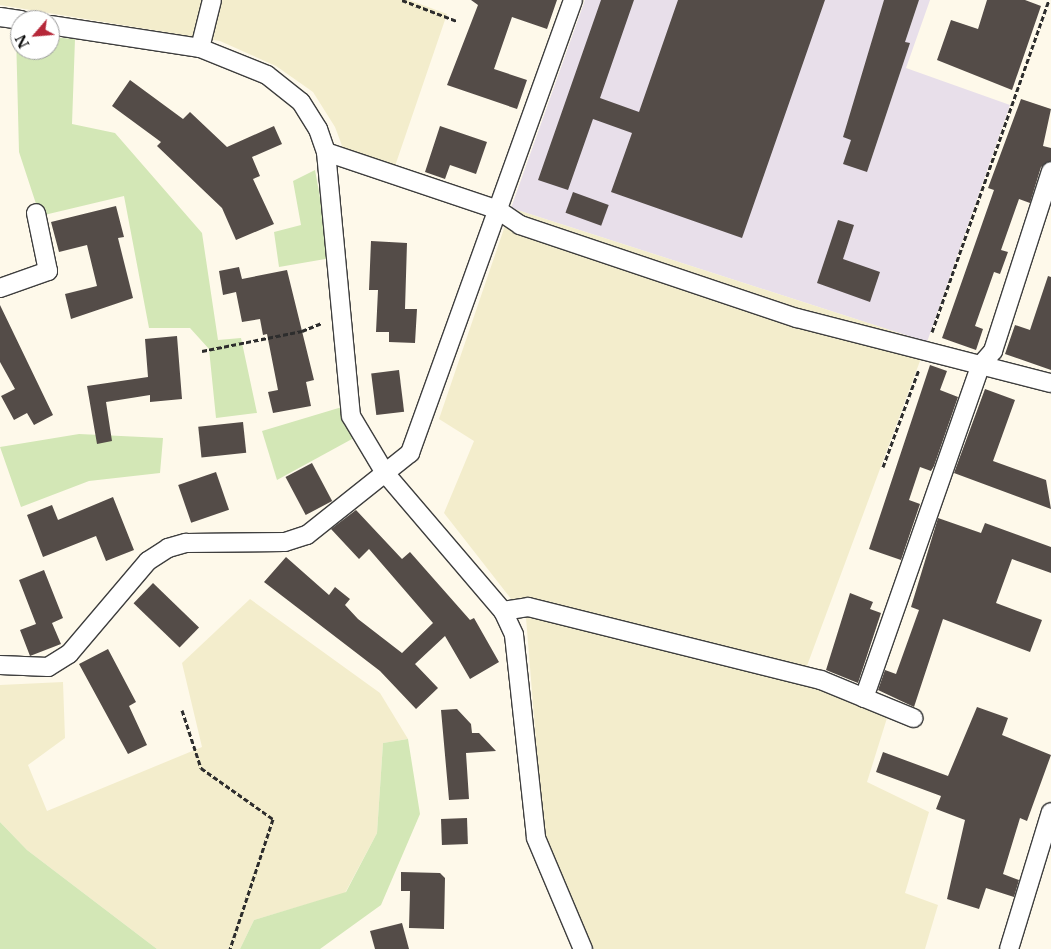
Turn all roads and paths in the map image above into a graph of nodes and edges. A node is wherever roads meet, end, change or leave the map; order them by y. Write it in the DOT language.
graph roads {
  1 [pos="212,0"];
  2 [pos="402,0"];
  3 [pos="574,0"];
  4 [pos="1049,0"];
  5 [pos="458,20"];
  6 [pos="60,26"];
  7 [pos="200,48"];
  8 [pos="326,152"];
  9 [pos="1051,170"];
  10 [pos="498,210"];
  11 [pos="36,213"];
  12 [pos="0,288"];
  13 [pos="343,314"];
  14 [pos="202,351"];
  15 [pos="926,351"];
  16 [pos="980,366"];
  17 [pos="1051,383"];
  18 [pos="883,467"];
  19 [pos="386,473"];
  20 [pos="503,611"];
  21 [pos="0,665"];
  22 [pos="864,698"];
  23 [pos="182,710"];
  24 [pos="912,718"];
  25 [pos="1051,812"];
  26 [pos="230,949"];
  27 [pos="582,949"];
  28 [pos="1010,949"];
  1 -- 7 [label="street"];
  2 -- 5 [label="path"];
  3 -- 10 [label="street"];
  4 -- 15 [label="path"];
  6 -- 7 [label="street"];
  7 -- 8 [label="street"];
  8 -- 10 [label="street"];
  8 -- 13 [label="street"];
  9 -- 16 [label="street"];
  10 -- 15 [label="street"];
  10 -- 19 [label="street"];
  11 -- 12 [label="street"];
  13 -- 14 [label="path"];
  13 -- 19 [label="street"];
  15 -- 16 [label="street"];
  15 -- 18 [label="path"];
  16 -- 17 [label="street"];
  16 -- 22 [label="street"];
  19 -- 20 [label="street"];
  19 -- 21 [label="street"];
  20 -- 22 [label="street"];
  20 -- 27 [label="street"];
  22 -- 24 [label="street"];
  23 -- 26 [label="path"];
  25 -- 28 [label="street"];
}
